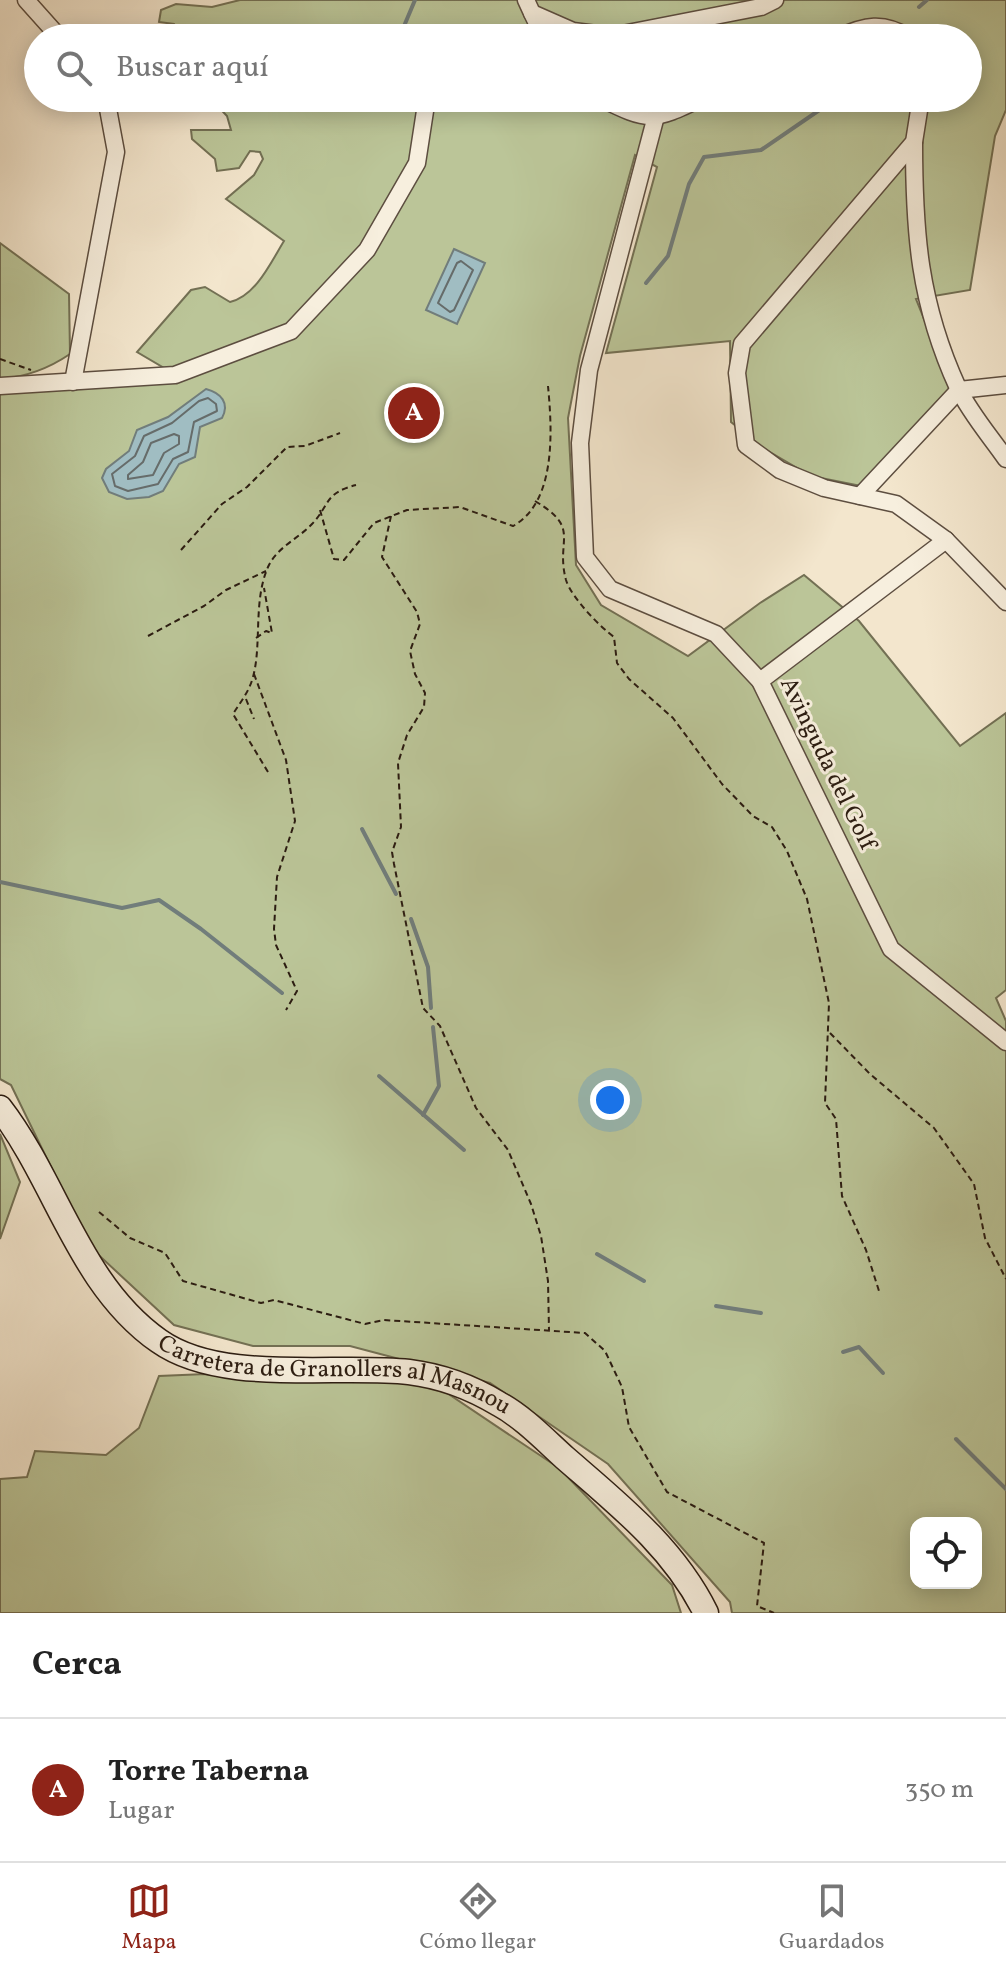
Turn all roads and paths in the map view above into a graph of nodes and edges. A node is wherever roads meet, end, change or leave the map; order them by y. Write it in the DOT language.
graph roads {
  1 [pos="26,0"];
  2 [pos="775,0"];
  3 [pos="529,7"];
  4 [pos="47,24"];
  5 [pos="560,24"];
  6 [pos="674,24"];
  7 [pos="109,112"];
  8 [pos="425,112"];
  9 [pos="629,112"];
  10 [pos="672,112"];
  11 [pos="919,112"];
  12 [pos="656,116"];
  13 [pos="914,142"];
  14 [pos="73,382"];
  15 [pos="1006,385"];
  16 [pos="0,386"];
  17 [pos="548,386"];
  18 [pos="959,390"];
  19 [pos="340,433"];
  20 [pos="1006,459"];
  21 [pos="356,485"];
  22 [pos="860,496"];
  23 [pos="535,501"];
  24 [pos="320,510"];
  25 [pos="391,516"];
  26 [pos="312,524"];
  27 [pos="324,526"];
  28 [pos="946,540"];
  29 [pos="181,550"];
  30 [pos="267,570"];
  31 [pos="264,586"];
  32 [pos="1006,602"];
  33 [pos="148,636"];
  34 [pos="255,638"];
  35 [pos="254,674"];
  36 [pos="760,681"];
  37 [pos="246,699"];
  38 [pos="254,719"];
  39 [pos="268,772"];
  40 [pos="286,1010"];
  41 [pos="829,1032"];
  42 [pos="1006,1042"];
  43 [pos="0,1108"];
  44 [pos="1006,1279"];
  45 [pos="879,1291"];
  46 [pos="549,1331"];
  47 [pos="706,1613"];
  1 -- 4 [label="street"];
  2 -- 6 [label="street"];
  3 -- 5 [label="street"];
  7 -- 14 [label="street"];
  8 -- 14 [label="street"];
  9 -- 12 [label="street"];
  10 -- 12 [label="street"];
  11 -- 13 [label="street"];
  12 -- 36 [label="street, Avinguda del Golf"];
  13 -- 18 [label="street"];
  13 -- 22 [label="street"];
  14 -- 16 [label="street"];
  15 -- 18 [label="street"];
  17 -- 23 [label="path"];
  18 -- 20 [label="street"];
  18 -- 22 [label="street"];
  19 -- 29 [label="path"];
  21 -- 24 [label="path"];
  22 -- 28 [label="street"];
  23 -- 25 [label="path"];
  23 -- 41 [label="path"];
  24 -- 26 [label="path"];
  24 -- 27 [label="path"];
  25 -- 27 [label="path"];
  25 -- 46 [label="path"];
  26 -- 27 [label="path"];
  26 -- 30 [label="path"];
  28 -- 32 [label="street"];
  28 -- 36 [label="street"];
  30 -- 31 [label="path"];
  30 -- 33 [label="path"];
  31 -- 34 [label="path"];
  31 -- 34 [label="path"];
  34 -- 35 [label="path"];
  35 -- 37 [label="path"];
  35 -- 40 [label="path"];
  36 -- 42 [label="street, Avinguda del Golf"];
  37 -- 38 [label="path"];
  37 -- 39 [label="path"];
  41 -- 44 [label="path"];
  41 -- 45 [label="path"];
  43 -- 47 [label="main road, Carretera de Granollers al Masnou"];
}
